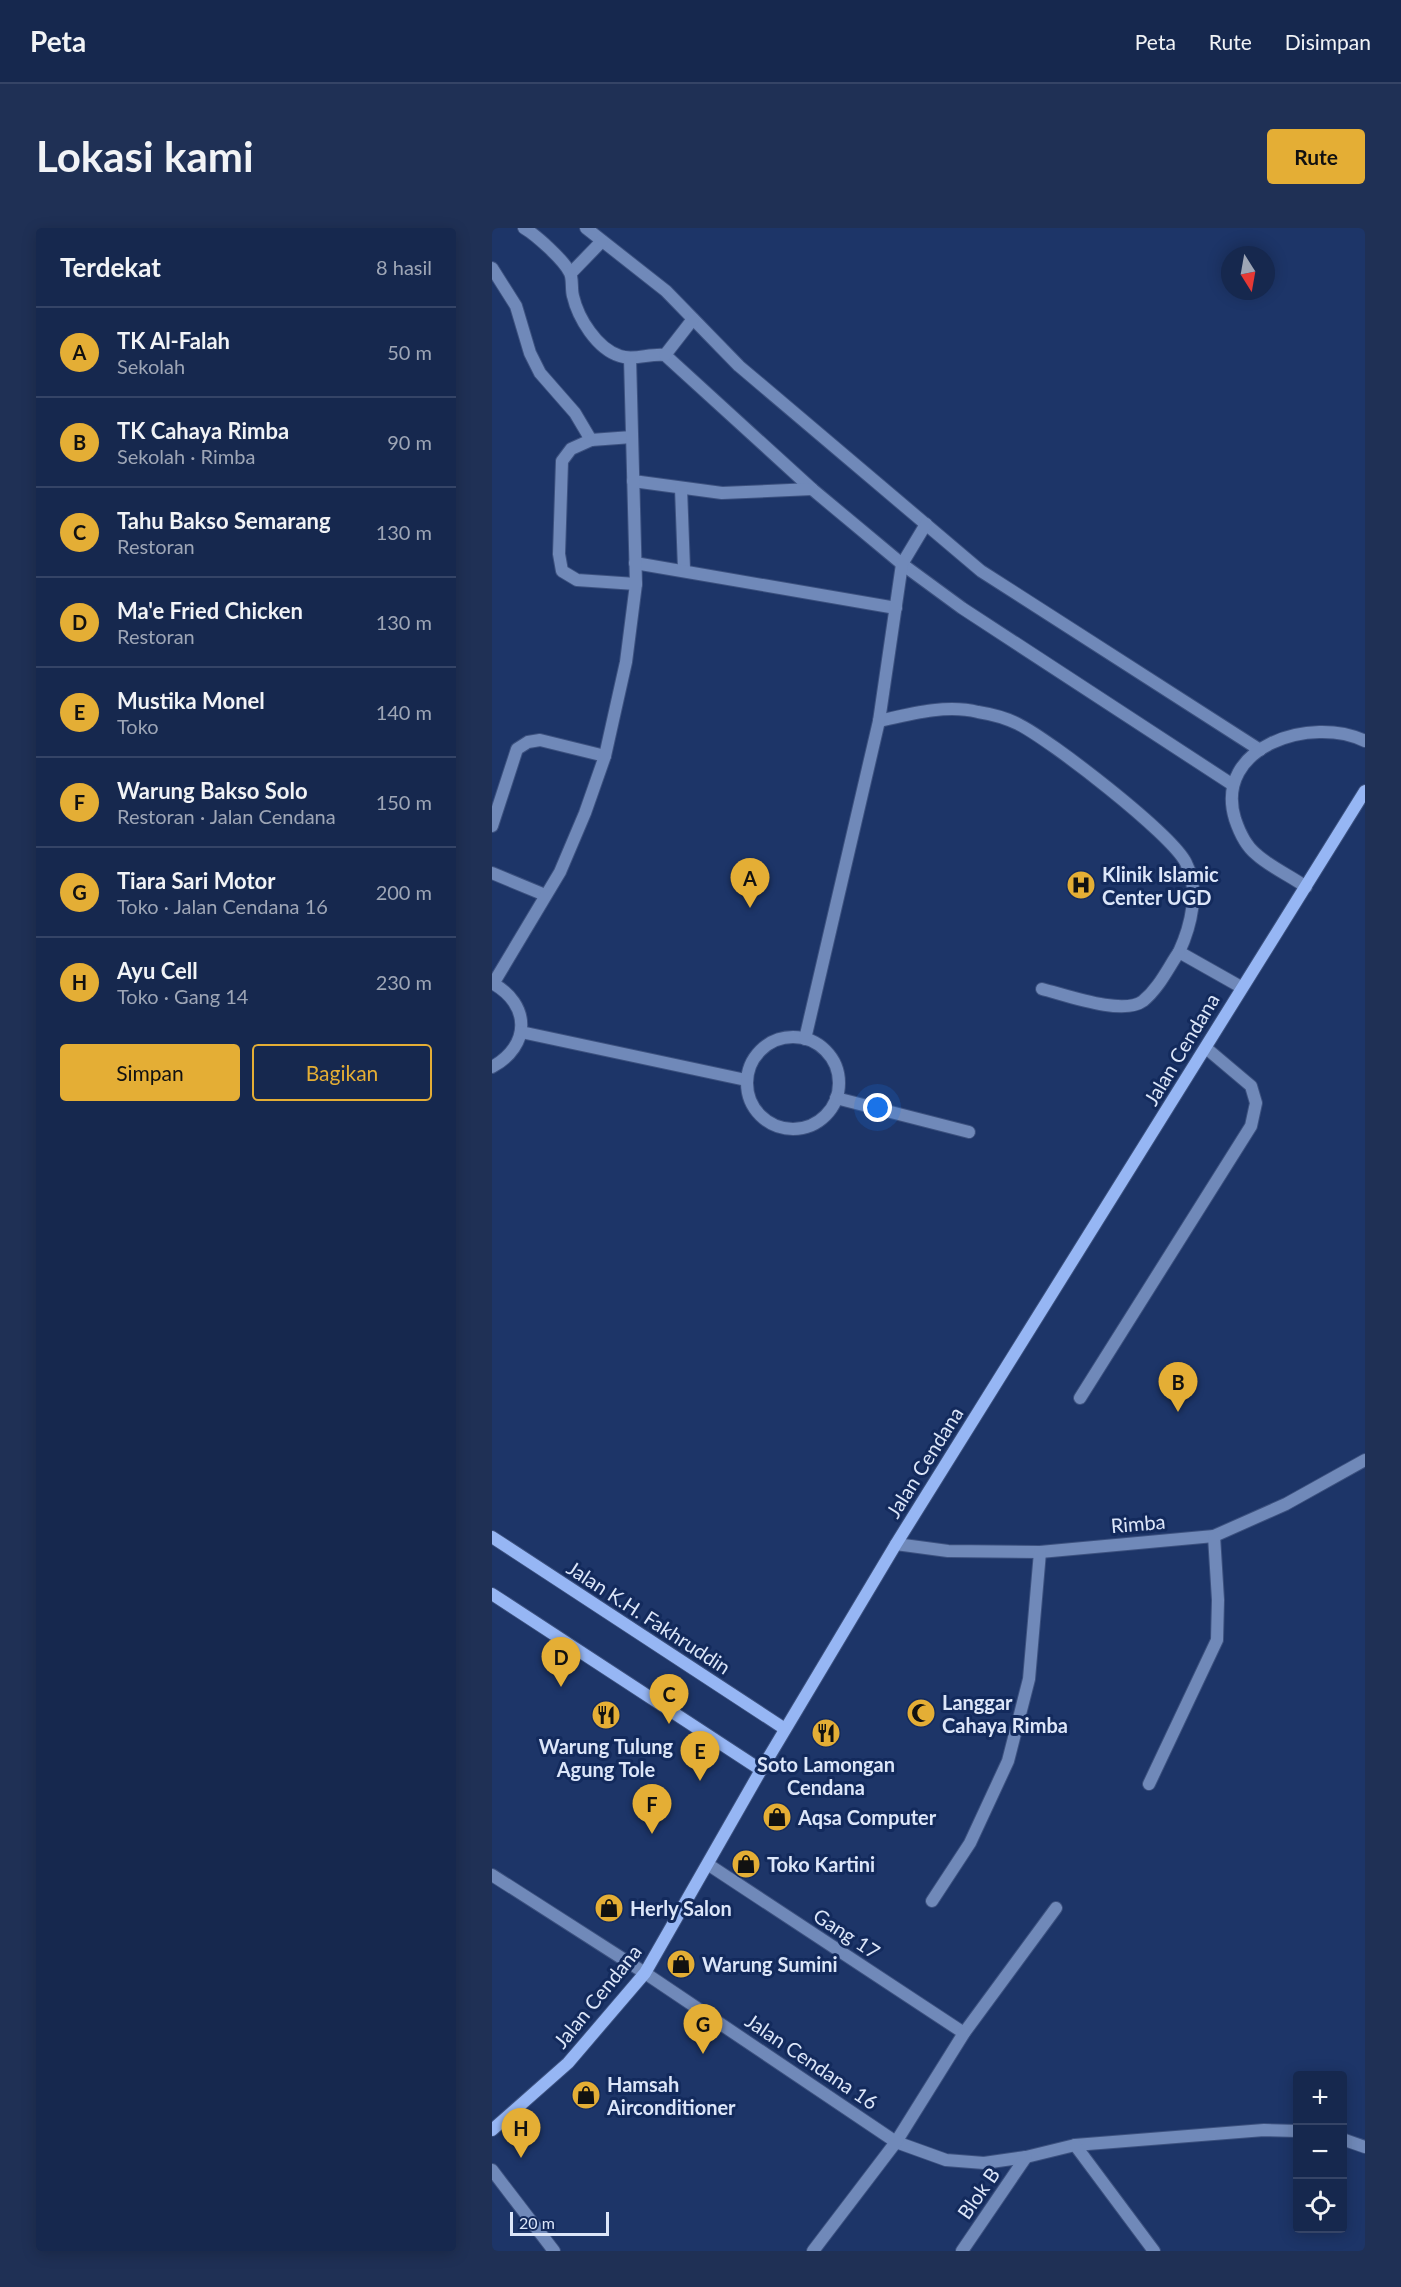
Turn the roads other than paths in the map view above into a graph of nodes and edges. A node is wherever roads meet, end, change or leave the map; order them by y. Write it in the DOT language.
graph roads {
  1 [pos="524,228"];
  2 [pos="586,228"];
  3 [pos="602,241"];
  4 [pos="492,268"];
  5 [pos="571,273"];
  6 [pos="693,320"];
  7 [pos="665,355"];
  8 [pos="630,358"];
  9 [pos="632,437"];
  10 [pos="591,440"];
  11 [pos="633,482"];
  12 [pos="681,488"];
  13 [pos="812,489"];
  14 [pos="926,524"];
  15 [pos="635,563"];
  16 [pos="902,564"];
  17 [pos="684,569"];
  18 [pos="636,584"];
  19 [pos="896,608"];
  20 [pos="879,721"];
  21 [pos="1365,741"];
  22 [pos="1260,750"];
  23 [pos="605,756"];
  24 [pos="1233,785"];
  25 [pos="1365,791"];
  26 [pos="492,826"];
  27 [pos="492,873"];
  28 [pos="1306,887"];
  29 [pos="545,895"];
  30 [pos="1179,952"];
  31 [pos="493,983"];
  32 [pos="1241,987"];
  33 [pos="1042,989"];
  34 [pos="521,1032"];
  35 [pos="805,1039"];
  36 [pos="1206,1048"];
  37 [pos="492,1067"];
  38 [pos="746,1080"];
  39 [pos="837,1098"];
  40 [pos="969,1132"];
  41 [pos="1080,1398"];
  42 [pos="1365,1460"];
  43 [pos="1214,1536"];
  44 [pos="492,1537"];
  45 [pos="896,1544"];
  46 [pos="1040,1552"];
  47 [pos="492,1594"];
  48 [pos="785,1729"];
  49 [pos="761,1770"];
  50 [pos="1149,1784"];
  51 [pos="708,1865"];
  52 [pos="492,1875"];
  53 [pos="932,1901"];
  54 [pos="1056,1908"];
  55 [pos="645,1973"];
  56 [pos="964,2033"];
  57 [pos="492,2130"];
  58 [pos="1293,2131"];
  59 [pos="1347,2141"];
  60 [pos="896,2142"];
  61 [pos="1074,2145"];
  62 [pos="1365,2147"];
  63 [pos="1026,2157"];
  64 [pos="492,2170"];
  65 [pos="554,2251"];
  66 [pos="813,2251"];
  67 [pos="962,2251"];
  68 [pos="1154,2251"];
  1 -- 5 [label="street"];
  2 -- 3 [label="street"];
  3 -- 5 [label="street"];
  3 -- 6 [label="street"];
  4 -- 10 [label="street"];
  5 -- 8 [label="street"];
  6 -- 7 [label="street"];
  6 -- 14 [label="street"];
  7 -- 8 [label="street"];
  7 -- 13 [label="street"];
  8 -- 9 [label="street"];
  9 -- 10 [label="street"];
  9 -- 11 [label="street"];
  10 -- 18 [label="street"];
  11 -- 12 [label="street"];
  11 -- 15 [label="street"];
  12 -- 13 [label="street"];
  12 -- 17 [label="street"];
  13 -- 16 [label="street"];
  14 -- 16 [label="street"];
  14 -- 22 [label="street"];
  15 -- 17 [label="street"];
  15 -- 18 [label="street"];
  16 -- 19 [label="street"];
  16 -- 24 [label="street"];
  17 -- 19 [label="street"];
  18 -- 23 [label="street"];
  19 -- 20 [label="street"];
  20 -- 30 [label="street"];
  20 -- 35 [label="street"];
  21 -- 22 [label="street"];
  22 -- 24 [label="street"];
  23 -- 26 [label="street"];
  23 -- 29 [label="street"];
  24 -- 28 [label="street"];
  25 -- 28 [label="street, Jalan Cendana"];
  27 -- 29 [label="street"];
  28 -- 32 [label="street, Jalan Cendana"];
  29 -- 31 [label="street"];
  30 -- 32 [label="street"];
  30 -- 33 [label="street"];
  31 -- 34 [label="street"];
  32 -- 36 [label="street, Jalan Cendana"];
  34 -- 37 [label="street"];
  34 -- 38 [label="street"];
  35 -- 38 [label="street"];
  35 -- 39 [label="street"];
  36 -- 41 [label="street"];
  36 -- 45 [label="street, Jalan Cendana"];
  38 -- 39 [label="street"];
  39 -- 40 [label="street"];
  42 -- 43 [label="street, Rimba"];
  43 -- 46 [label="street, Rimba"];
  43 -- 50 [label="street"];
  44 -- 48 [label="street, Jalan K.H. Fakhruddin"];
  45 -- 46 [label="street, Rimba"];
  45 -- 48 [label="street, Jalan Cendana"];
  46 -- 53 [label="street"];
  47 -- 49 [label="street"];
  48 -- 49 [label="street, Jalan Cendana"];
  49 -- 51 [label="street, Jalan Cendana"];
  51 -- 55 [label="street, Jalan Cendana"];
  51 -- 56 [label="street, Gang 17"];
  52 -- 55 [label="street, Jalan Cendana 16"];
  54 -- 56 [label="street"];
  55 -- 57 [label="street, Jalan Cendana"];
  55 -- 60 [label="street, Jalan Cendana 16"];
  56 -- 60 [label="street"];
  58 -- 61 [label="street, Jalan Cendana 16"];
  59 -- 62 [label="street"];
  60 -- 63 [label="street, Jalan Cendana 16"];
  60 -- 66 [label="street"];
  61 -- 63 [label="street, Jalan Cendana 16"];
  61 -- 68 [label="street"];
  63 -- 67 [label="street, Blok B"];
  64 -- 65 [label="street"];
}
